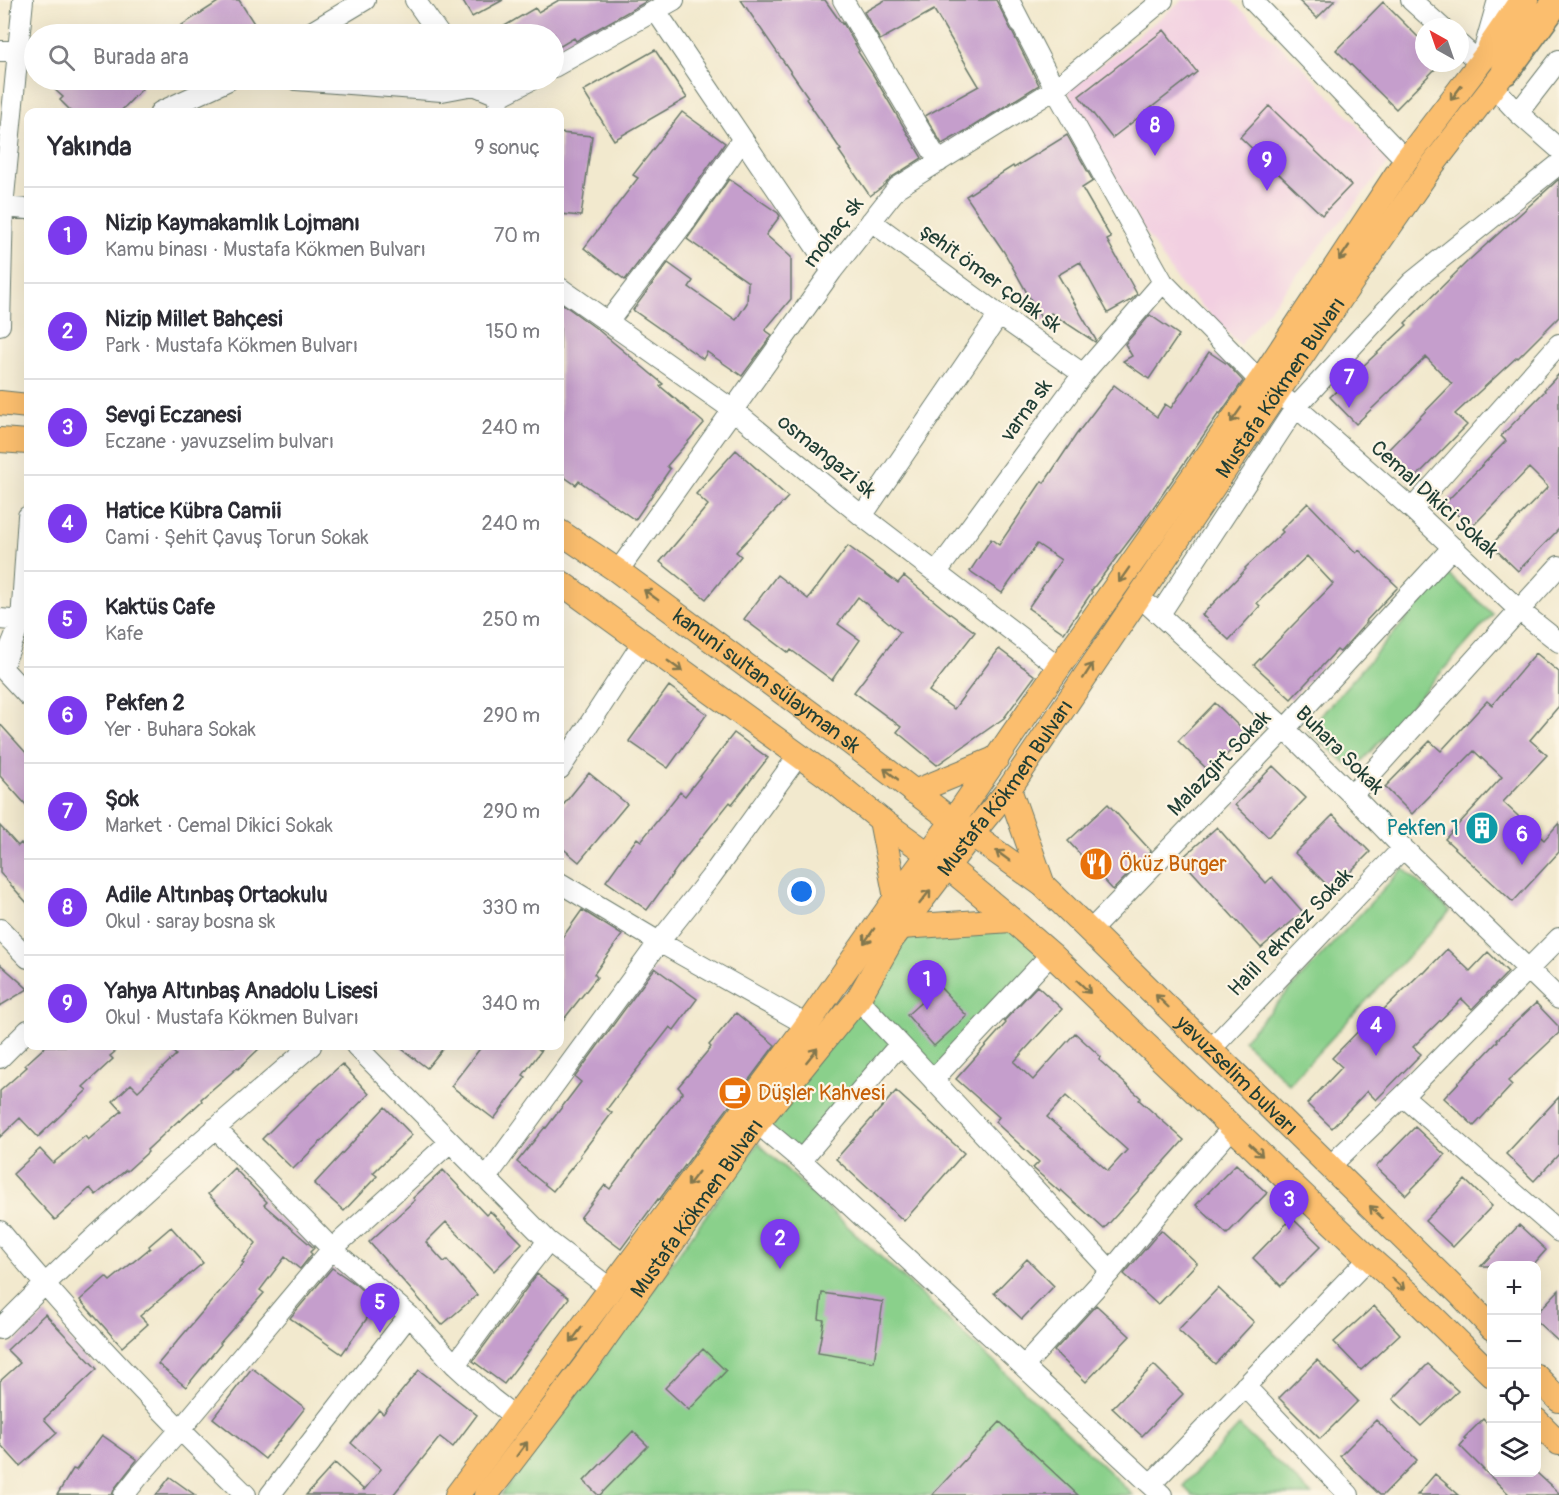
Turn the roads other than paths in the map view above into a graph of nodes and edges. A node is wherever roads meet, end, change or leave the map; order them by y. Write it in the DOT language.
graph roads {
  1 [pos="22,0"];
  2 [pos="365,0"];
  3 [pos="415,0"];
  4 [pos="674,0"];
  5 [pos="843,0"];
  6 [pos="1009,0"];
  7 [pos="1163,0"];
  8 [pos="1252,0"];
  9 [pos="1411,0"];
  10 [pos="1498,0"];
  11 [pos="1516,0"];
  12 [pos="1524,0"];
  13 [pos="1557,0"];
  14 [pos="656,11"];
  15 [pos="1431,18"];
  16 [pos="1559,19"];
  17 [pos="325,24"];
  18 [pos="432,24"];
  19 [pos="9,51"];
  20 [pos="1469,51"];
  21 [pos="1559,60"];
  22 [pos="564,62"];
  23 [pos="1493,67"];
  24 [pos="1055,89"];
  25 [pos="207,90"];
  26 [pos="429,90"];
  27 [pos="445,90"];
  28 [pos="481,90"];
  29 [pos="517,90"];
  30 [pos="498,104"];
  31 [pos="169,108"];
  32 [pos="1518,113"];
  33 [pos="742,140"];
  34 [pos="1559,149"];
  35 [pos="1406,160"];
  36 [pos="939,162"];
  37 [pos="1559,165"];
  38 [pos="2,207"];
  39 [pos="24,209"];
  40 [pos="871,221"];
  41 [pos="832,272"];
  42 [pos="1163,282"];
  43 [pos="564,291"];
  44 [pos="999,315"];
  45 [pos="608,322"];
  46 [pos="0,325"];
  47 [pos="1559,344"];
  48 [pos="1083,374"];
  49 [pos="1278,394"];
  50 [pos="0,403"];
  51 [pos="24,406"];
  52 [pos="733,410"];
  53 [pos="0,440"];
  54 [pos="24,442"];
  55 [pos="1412,509"];
  56 [pos="862,516"];
  57 [pos="564,535"];
  58 [pos="1453,547"];
  59 [pos="1559,566"];
  60 [pos="618,571"];
  61 [pos="937,572"];
  62 [pos="24,576"];
  63 [pos="564,585"];
  64 [pos="1139,595"];
  65 [pos="1520,610"];
  66 [pos="1160,614"];
  67 [pos="0,619"];
  68 [pos="21,621"];
  69 [pos="643,642"];
  70 [pos="1559,642"];
  71 [pos="1059,667"];
  72 [pos="1,669"];
  73 [pos="24,692"];
  74 [pos="1285,729"];
  75 [pos="798,756"];
  76 [pos="997,758"];
  77 [pos="564,763"];
  78 [pos="1009,789"];
  79 [pos="914,792"];
  80 [pos="1352,795"];
  81 [pos="881,820"];
  82 [pos="963,828"];
  83 [pos="1403,848"];
  84 [pos="938,860"];
  85 [pos="564,885"];
  86 [pos="1043,885"];
  87 [pos="896,898"];
  88 [pos="1012,920"];
  89 [pos="901,927"];
  90 [pos="0,928"];
  91 [pos="1090,931"];
  92 [pos="1559,938"];
  93 [pos="659,942"];
  94 [pos="24,954"];
  95 [pos="1050,954"];
  96 [pos="1529,969"];
  97 [pos="858,999"];
  98 [pos="1559,999"];
  99 [pos="807,1025"];
  100 [pos="24,1034"];
  101 [pos="900,1044"];
  102 [pos="1210,1049"];
  103 [pos="306,1050"];
  104 [pos="360,1050"];
  105 [pos="2,1053"];
  106 [pos="933,1080"];
  107 [pos="1403,1096"];
  108 [pos="757,1123"];
  109 [pos="215,1128"];
  110 [pos="1232,1128"];
  111 [pos="450,1142"];
  112 [pos="801,1160"];
  113 [pos="1330,1166"];
  114 [pos="486,1178"];
  115 [pos="0,1231"];
  116 [pos="1559,1232"];
  117 [pos="548,1241"];
  118 [pos="332,1250"];
  119 [pos="1369,1258"];
  120 [pos="1111,1271"];
  121 [pos="44,1284"];
  122 [pos="611,1289"];
  123 [pos="409,1315"];
  124 [pos="1487,1324"];
  125 [pos="0,1329"];
  126 [pos="455,1365"];
  127 [pos="1024,1366"];
  128 [pos="1487,1371"];
  129 [pos="1541,1381"];
  130 [pos="1245,1386"];
  131 [pos="1559,1400"];
  132 [pos="515,1417"];
  133 [pos="1539,1423"];
  134 [pos="180,1430"];
  135 [pos="1559,1443"];
  136 [pos="1156,1490"];
  137 [pos="124,1495"];
  138 [pos="246,1495"];
  139 [pos="270,1495"];
  140 [pos="457,1495"];
  141 [pos="486,1495"];
  142 [pos="1348,1495"];
  1 -- 19 [label="street"];
  2 -- 17 [label="street"];
  3 -- 18 [label="street"];
  4 -- 14 [label="street"];
  5 -- 36 [label="street"];
  6 -- 24 [label="street, Cemal Dikici Sokak"];
  7 -- 24 [label="street, mohaç sk"];
  8 -- 35 [label="street"];
  9 -- 15 [label="street"];
  10 -- 23 [label="street"];
  11 -- 23 [label="highway"];
  12 -- 23 [label="highway"];
  13 -- 23 [label="highway"];
  14 -- 22 [label="street"];
  14 -- 33 [label="street"];
  16 -- 23 [label="highway"];
  19 -- 38 [label="street"];
  20 -- 23 [label="street"];
  21 -- 32 [label="street"];
  23 -- 32 [label="street"];
  23 -- 35 [label="main road, one-way"];
  23 -- 49 [label="main road, Mustafa Kökmen Bulvarı"];
  24 -- 36 [label="street, mohaç sk"];
  24 -- 42 [label="street, Cemal Dikici Sokak"];
  25 -- 31 [label="street"];
  26 -- 27 [label="street"];
  28 -- 30 [label="street"];
  29 -- 30 [label="street"];
  32 -- 34 [label="street"];
  33 -- 41 [label="street"];
  33 -- 45 [label="street"];
  35 -- 49 [label="main road, one-way"];
  36 -- 40 [label="street, mohaç sk"];
  37 -- 49 [label="street"];
  38 -- 39 [label="street"];
  38 -- 46 [label="street"];
  40 -- 41 [label="street, mohaç sk"];
  40 -- 44 [label="street, şehit ömer çolak sk"];
  41 -- 52 [label="street, mohaç sk"];
  42 -- 48 [label="street, varna sk"];
  42 -- 49 [label="street, Cemal Dikici Sokak"];
  43 -- 45 [label="street, osmangazi sk"];
  44 -- 48 [label="street, şehit ömer çolak sk"];
  44 -- 56 [label="street"];
  45 -- 52 [label="street, osmangazi sk"];
  47 -- 55 [label="street"];
  48 -- 61 [label="street, varna sk"];
  49 -- 55 [label="street, Cemal Dikici Sokak"];
  49 -- 64 [label="main road, Mustafa Kökmen Bulvarı"];
  49 -- 66 [label="street"];
  49 -- 71 [label="main road, one-way"];
  50 -- 51 [label="main road"];
  52 -- 56 [label="street, osmangazi sk"];
  52 -- 60 [label="street, mohaç sk"];
  53 -- 54 [label="main road"];
  55 -- 58 [label="street, Cemal Dikici Sokak"];
  56 -- 61 [label="street, osmangazi sk"];
  57 -- 60 [label="main road, kanuni sultan sülayman sk"];
  58 -- 65 [label="street, Cemal Dikici Sokak"];
  58 -- 74 [label="street, Malazgirt Sokak"];
  59 -- 65 [label="street"];
  79 -- 60 [label="main road, kanuni sultan sülayman sk, one-way"];
  61 -- 71 [label="street, osmangazi sk"];
  62 -- 68 [label="street"];
  63 -- 69 [label="main road"];
  64 -- 66 [label="street, Buhara Sokak"];
  78 -- 64 [label="main road, Mustafa Kökmen Bulvarı, one-way"];
  65 -- 70 [label="street, Cemal Dikici Sokak"];
  65 -- 80 [label="street"];
  66 -- 74 [label="street, Buhara Sokak"];
  67 -- 68 [label="street"];
  68 -- 72 [label="street"];
  69 -- 75 [label="main road, one-way"];
  69 -- 77 [label="street"];
  71 -- 76 [label="main road"];
  72 -- 73 [label="street"];
  74 -- 80 [label="street, Buhara Sokak"];
  74 -- 91 [label="street, Malazgirt Sokak"];
  75 -- 81 [label="main road"];
  75 -- 93 [label="street"];
  76 -- 79 [label="main road"];
  76 -- 82 [label="main road"];
  78 -- 82 [label="main road, Mustafa Kökmen Bulvarı"];
  78 -- 86 [label="main road"];
  79 -- 82 [label="main road, kanuni sultan sülayman sk"];
  80 -- 83 [label="street, Buhara Sokak"];
  81 -- 84 [label="main road"];
  81 -- 87 [label="main road"];
  82 -- 84 [label="main road, Mustafa Kökmen Bulvarı"];
  86 -- 82 [label="main road, yavuzselim bulvarı, one-way"];
  83 -- 96 [label="street, Buhara Sokak"];
  83 -- 102 [label="street, Halil Pekmez Sokak"];
  84 -- 87 [label="main road, Mustafa Kökmen Bulvarı"];
  84 -- 88 [label="main road"];
  89 -- 84 [label="main road, Mustafa Kökmen Bulvarı, one-way"];
  85 -- 93 [label="street"];
  86 -- 91 [label="main road, yavuzselim bulvarı"];
  87 -- 99 [label="main road, Mustafa Kökmen Bulvarı, one-way"];
  88 -- 89 [label="main road"];
  88 -- 95 [label="main road"];
  89 -- 97 [label="main road, Mustafa Kökmen Bulvarı"];
  90 -- 94 [label="street"];
  102 -- 91 [label="main road, yavuzselim bulvarı, one-way"];
  92 -- 96 [label="street"];
  93 -- 99 [label="street"];
  93 -- 114 [label="street"];
  95 -- 106 [label="street"];
  95 -- 110 [label="main road, one-way"];
  96 -- 98 [label="street, Buhara Sokak"];
  96 -- 107 [label="street"];
  97 -- 101 [label="street"];
  108 -- 97 [label="main road, Mustafa Kökmen Bulvarı, one-way"];
  99 -- 122 [label="main road, Mustafa Kökmen Bulvarı, one-way"];
  100 -- 105 [label="street"];
  101 -- 106 [label="street"];
  101 -- 112 [label="street"];
  102 -- 113 [label="main road, yavuzselim bulvarı"];
  103 -- 109 [label="street"];
  104 -- 111 [label="street"];
  106 -- 120 [label="street"];
  107 -- 113 [label="street"];
  107 -- 116 [label="street"];
  108 -- 112 [label="street"];
  141 -- 108 [label="main road, Mustafa Kökmen Bulvarı, one-way"];
  109 -- 118 [label="street"];
  109 -- 121 [label="street"];
  110 -- 119 [label="main road, one-way"];
  110 -- 120 [label="street"];
  111 -- 114 [label="street"];
  111 -- 118 [label="street"];
  112 -- 127 [label="street"];
  124 -- 113 [label="main road, yavuzselim bulvarı, one-way"];
  114 -- 117 [label="street"];
  115 -- 121 [label="street"];
  117 -- 122 [label="street"];
  117 -- 126 [label="street"];
  118 -- 123 [label="street"];
  118 -- 134 [label="street"];
  119 -- 128 [label="main road, one-way"];
  119 -- 130 [label="street"];
  120 -- 127 [label="street"];
  121 -- 125 [label="street"];
  121 -- 134 [label="street"];
  122 -- 132 [label="main road, Mustafa Kökmen Bulvarı, one-way"];
  123 -- 126 [label="street"];
  123 -- 139 [label="street"];
  126 -- 132 [label="street"];
  127 -- 136 [label="street"];
  129 -- 131 [label="main road"];
  130 -- 136 [label="street"];
  130 -- 142 [label="street"];
  132 -- 140 [label="main road, Mustafa Kökmen Bulvarı"];
  133 -- 135 [label="main road"];
  134 -- 137 [label="street"];
  134 -- 138 [label="street"];
}
